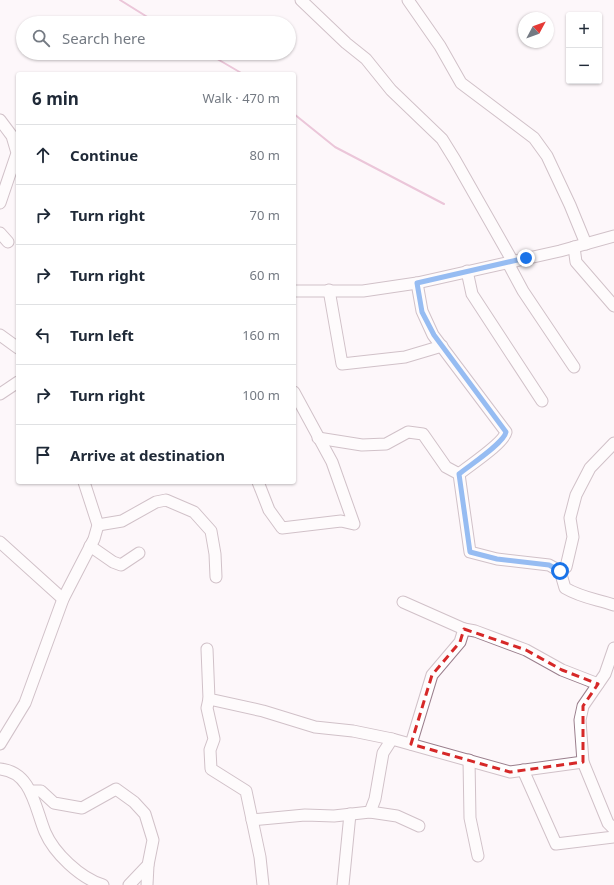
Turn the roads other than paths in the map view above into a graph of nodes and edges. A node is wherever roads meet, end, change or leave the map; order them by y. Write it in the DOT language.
graph roads {
  1 [pos="301,0"];
  2 [pos="408,0"];
  3 [pos="0,120"];
  4 [pos="16,149"];
  5 [pos="16,155"];
  6 [pos="0,203"];
  7 [pos="0,233"];
  8 [pos="614,236"];
  9 [pos="8,242"];
  10 [pos="586,244"];
  11 [pos="574,247"];
  12 [pos="510,263"];
  13 [pos="467,271"];
  14 [pos="417,283"];
  15 [pos="328,290"];
  16 [pos="296,291"];
  17 [pos="614,306"];
  18 [pos="0,335"];
  19 [pos="442,346"];
  20 [pos="16,347"];
  21 [pos="574,367"];
  22 [pos="16,383"];
  23 [pos="0,394"];
  24 [pos="296,396"];
  25 [pos="542,401"];
  26 [pos="318,438"];
  27 [pos="614,443"];
  28 [pos="459,474"];
  29 [pos="85,484"];
  30 [pos="259,484"];
  31 [pos="98,525"];
  32 [pos="0,542"];
  33 [pos="90,546"];
  34 [pos="138,552"];
  35 [pos="560,571"];
  36 [pos="216,578"];
  37 [pos="63,599"];
  38 [pos="403,602"];
  39 [pos="614,605"];
  40 [pos="464,628"];
  41 [pos="614,648"];
  42 [pos="206,649"];
  43 [pos="598,684"];
  44 [pos="209,698"];
  45 [pos="392,739"];
  46 [pos="0,744"];
  47 [pos="411,744"];
  48 [pos="469,760"];
  49 [pos="583,762"];
  50 [pos="0,769"];
  51 [pos="523,770"];
  52 [pos="31,791"];
  53 [pos="370,812"];
  54 [pos="350,814"];
  55 [pos="252,820"];
  56 [pos="419,826"];
  57 [pos="614,829"];
  58 [pos="614,837"];
  59 [pos="478,856"];
  60 [pos="148,865"];
  61 [pos="103,885"];
  62 [pos="129,885"];
  63 [pos="146,885"];
  64 [pos="263,885"];
  65 [pos="343,885"];
  1 -- 12 [label="street"];
  2 -- 10 [label="street"];
  3 -- 4 [label="street"];
  5 -- 6 [label="street"];
  7 -- 9 [label="street"];
  8 -- 10 [label="street"];
  10 -- 11 [label="street"];
  11 -- 12 [label="street"];
  11 -- 17 [label="street"];
  12 -- 13 [label="street"];
  12 -- 21 [label="street"];
  13 -- 14 [label="street"];
  13 -- 25 [label="street"];
  14 -- 15 [label="street"];
  14 -- 19 [label="street"];
  15 -- 16 [label="street"];
  15 -- 19 [label="street"];
  18 -- 20 [label="street"];
  19 -- 28 [label="street"];
  22 -- 23 [label="street"];
  24 -- 26 [label="street"];
  26 -- 28 [label="street"];
  26 -- 30 [label="street"];
  27 -- 35 [label="street"];
  28 -- 35 [label="street"];
  29 -- 31 [label="street"];
  31 -- 33 [label="street"];
  31 -- 36 [label="street"];
  32 -- 37 [label="street"];
  33 -- 34 [label="street"];
  33 -- 37 [label="street"];
  35 -- 39 [label="street"];
  37 -- 46 [label="street"];
  38 -- 40 [label="street"];
  40 -- 43 [label="street"];
  40 -- 47 [label="street"];
  41 -- 43 [label="street"];
  42 -- 44 [label="street"];
  43 -- 49 [label="street"];
  44 -- 45 [label="street"];
  44 -- 55 [label="street"];
  45 -- 47 [label="street"];
  45 -- 53 [label="street"];
  47 -- 48 [label="street"];
  48 -- 51 [label="street"];
  48 -- 59 [label="street"];
  49 -- 51 [label="street"];
  49 -- 57 [label="street"];
  50 -- 52 [label="street"];
  51 -- 58 [label="street"];
  52 -- 60 [label="street"];
  52 -- 61 [label="street"];
  53 -- 54 [label="street"];
  53 -- 56 [label="street"];
  54 -- 55 [label="street"];
  54 -- 65 [label="street"];
  55 -- 64 [label="street"];
  60 -- 62 [label="street"];
  60 -- 63 [label="street"];
}
